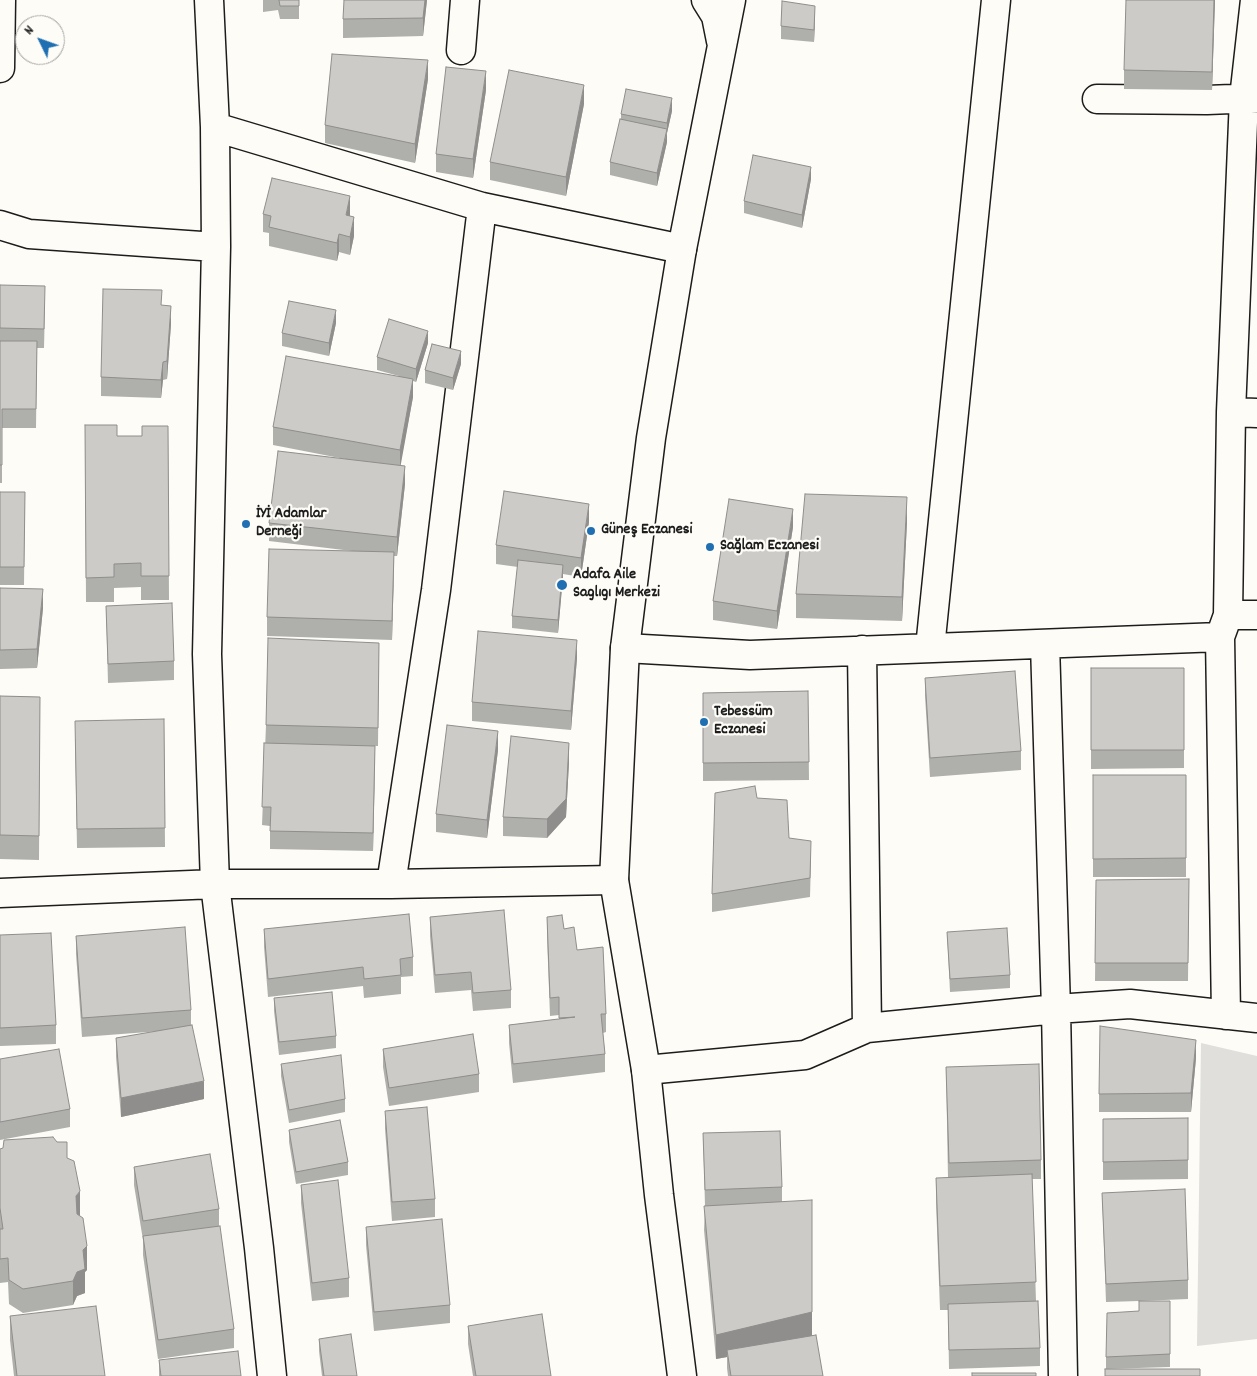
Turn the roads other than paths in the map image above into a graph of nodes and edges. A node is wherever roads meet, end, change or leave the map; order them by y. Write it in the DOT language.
graph roads {
  1 [pos="2,0"];
  2 [pos="208,0"];
  3 [pos="465,0"];
  4 [pos="706,0"];
  5 [pos="731,0"];
  6 [pos="748,0"];
  7 [pos="996,0"];
  8 [pos="1255,0"];
  9 [pos="722,42"];
  10 [pos="461,50"];
  11 [pos="0,68"];
  12 [pos="1250,98"];
  13 [pos="1098,99"];
  14 [pos="215,127"];
  15 [pos="482,207"];
  16 [pos="0,225"];
  17 [pos="216,247"];
  18 [pos="682,249"];
  19 [pos="1244,412"];
  20 [pos="1257,614"];
  21 [pos="1224,626"];
  22 [pos="1045,644"];
  23 [pos="625,648"];
  24 [pos="930,648"];
  25 [pos="862,650"];
  26 [pos="614,880"];
  27 [pos="215,884"];
  28 [pos="390,884"];
  29 [pos="0,893"];
  30 [pos="1056,1009"];
  31 [pos="1226,1015"];
  32 [pos="1257,1018"];
  33 [pos="866,1028"];
  34 [pos="646,1070"];
  35 [pos="272,1376"];
  36 [pos="682,1376"];
  37 [pos="1063,1376"];
  1 -- 11 [label="street"];
  2 -- 14 [label="street"];
  3 -- 10 [label="street"];
  4 -- 9 [label="street"];
  5 -- 9 [label="street"];
  6 -- 9 [label="street"];
  7 -- 24 [label="street"];
  8 -- 12 [label="street"];
  9 -- 18 [label="street"];
  12 -- 13 [label="street"];
  12 -- 19 [label="street"];
  14 -- 15 [label="street"];
  14 -- 17 [label="street"];
  15 -- 18 [label="street"];
  15 -- 28 [label="street"];
  16 -- 17 [label="street"];
  17 -- 27 [label="street"];
  18 -- 23 [label="street"];
  19 -- 21 [label="street"];
  20 -- 21 [label="street"];
  21 -- 22 [label="street"];
  21 -- 31 [label="street"];
  22 -- 24 [label="street"];
  22 -- 30 [label="street"];
  23 -- 25 [label="street"];
  23 -- 26 [label="street"];
  24 -- 25 [label="street"];
  25 -- 33 [label="street"];
  26 -- 28 [label="street"];
  26 -- 34 [label="street"];
  27 -- 28 [label="street"];
  27 -- 29 [label="street"];
  27 -- 35 [label="street"];
  30 -- 31 [label="street"];
  30 -- 33 [label="street"];
  30 -- 37 [label="street"];
  31 -- 32 [label="street"];
  33 -- 34 [label="street"];
  34 -- 36 [label="street"];
}
